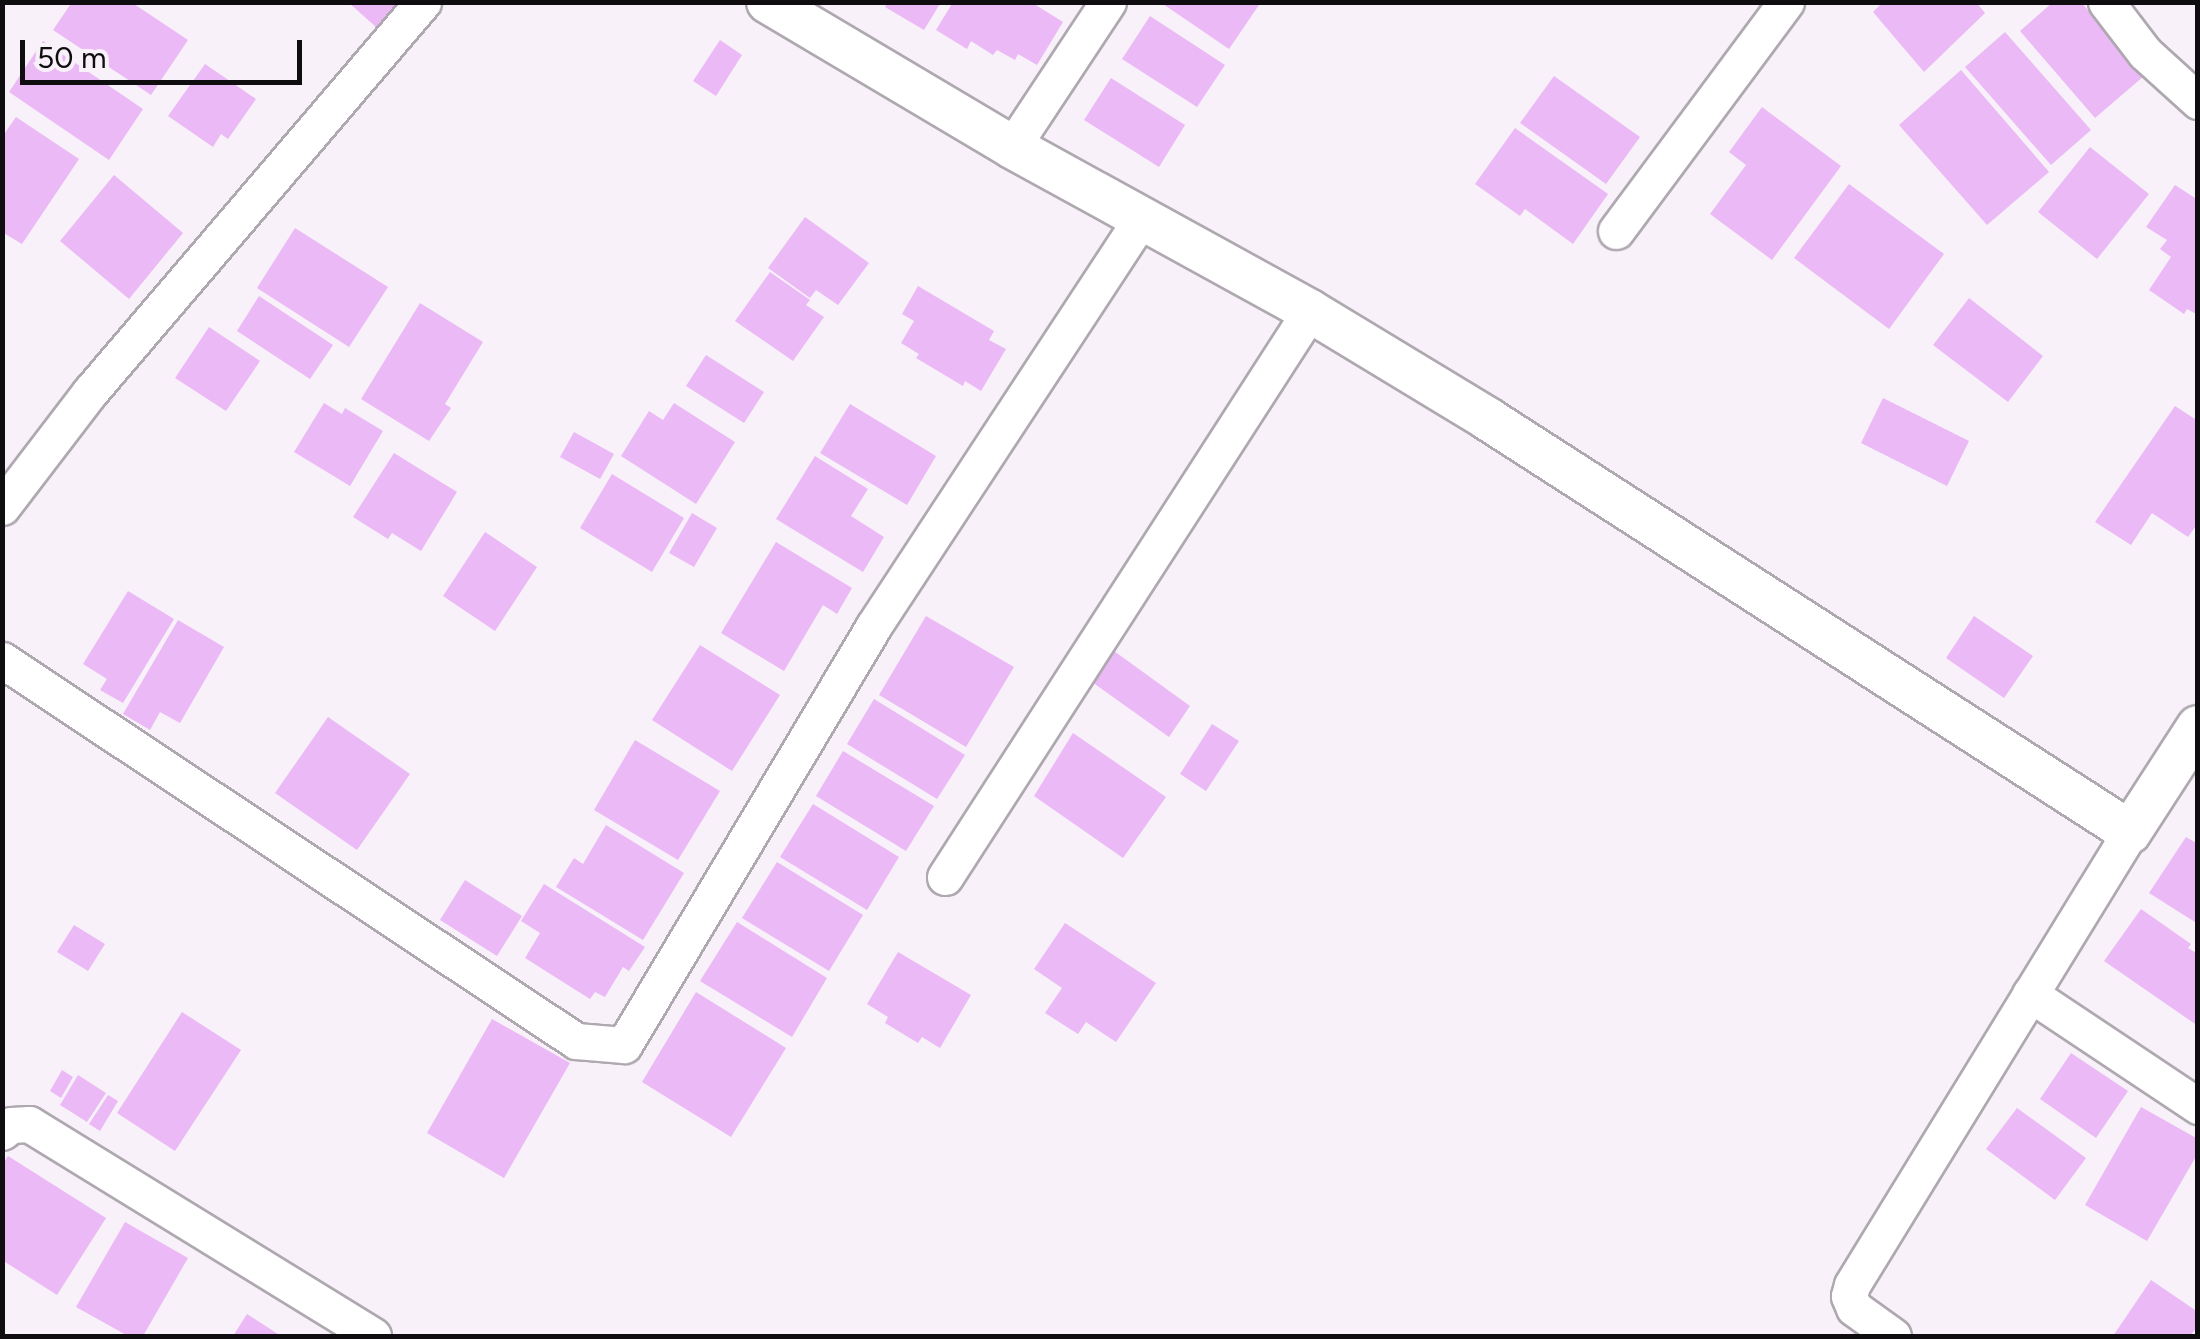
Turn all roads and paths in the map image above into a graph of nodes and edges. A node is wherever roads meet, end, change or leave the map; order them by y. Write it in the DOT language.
graph roads {
  1 [pos="423,2"];
  2 [pos="1108,2"];
  3 [pos="1786,2"];
  4 [pos="2106,2"];
  5 [pos="784,6"];
  6 [pos="2198,101"];
  7 [pos="1012,147"];
  8 [pos="1140,220"];
  9 [pos="1616,231"];
  10 [pos="1310,311"];
  11 [pos="2,507"];
  12 [pos="2,660"];
  13 [pos="2198,727"];
  14 [pos="2130,832"];
  15 [pos="945,877"];
  16 [pos="2030,994"];
  17 [pos="2198,1106"];
  18 [pos="2,1132"];
  19 [pos="373,1336"];
  20 [pos="1892,1336"];
  1 -- 11 [label="street"];
  2 -- 7 [label="street"];
  3 -- 9 [label="street"];
  4 -- 6 [label="street"];
  5 -- 7 [label="street"];
  7 -- 8 [label="street"];
  8 -- 10 [label="street"];
  8 -- 12 [label="street"];
  10 -- 14 [label="street"];
  10 -- 15 [label="street"];
  13 -- 14 [label="street"];
  14 -- 16 [label="street"];
  16 -- 17 [label="street"];
  16 -- 20 [label="street"];
  18 -- 19 [label="street"];
}
